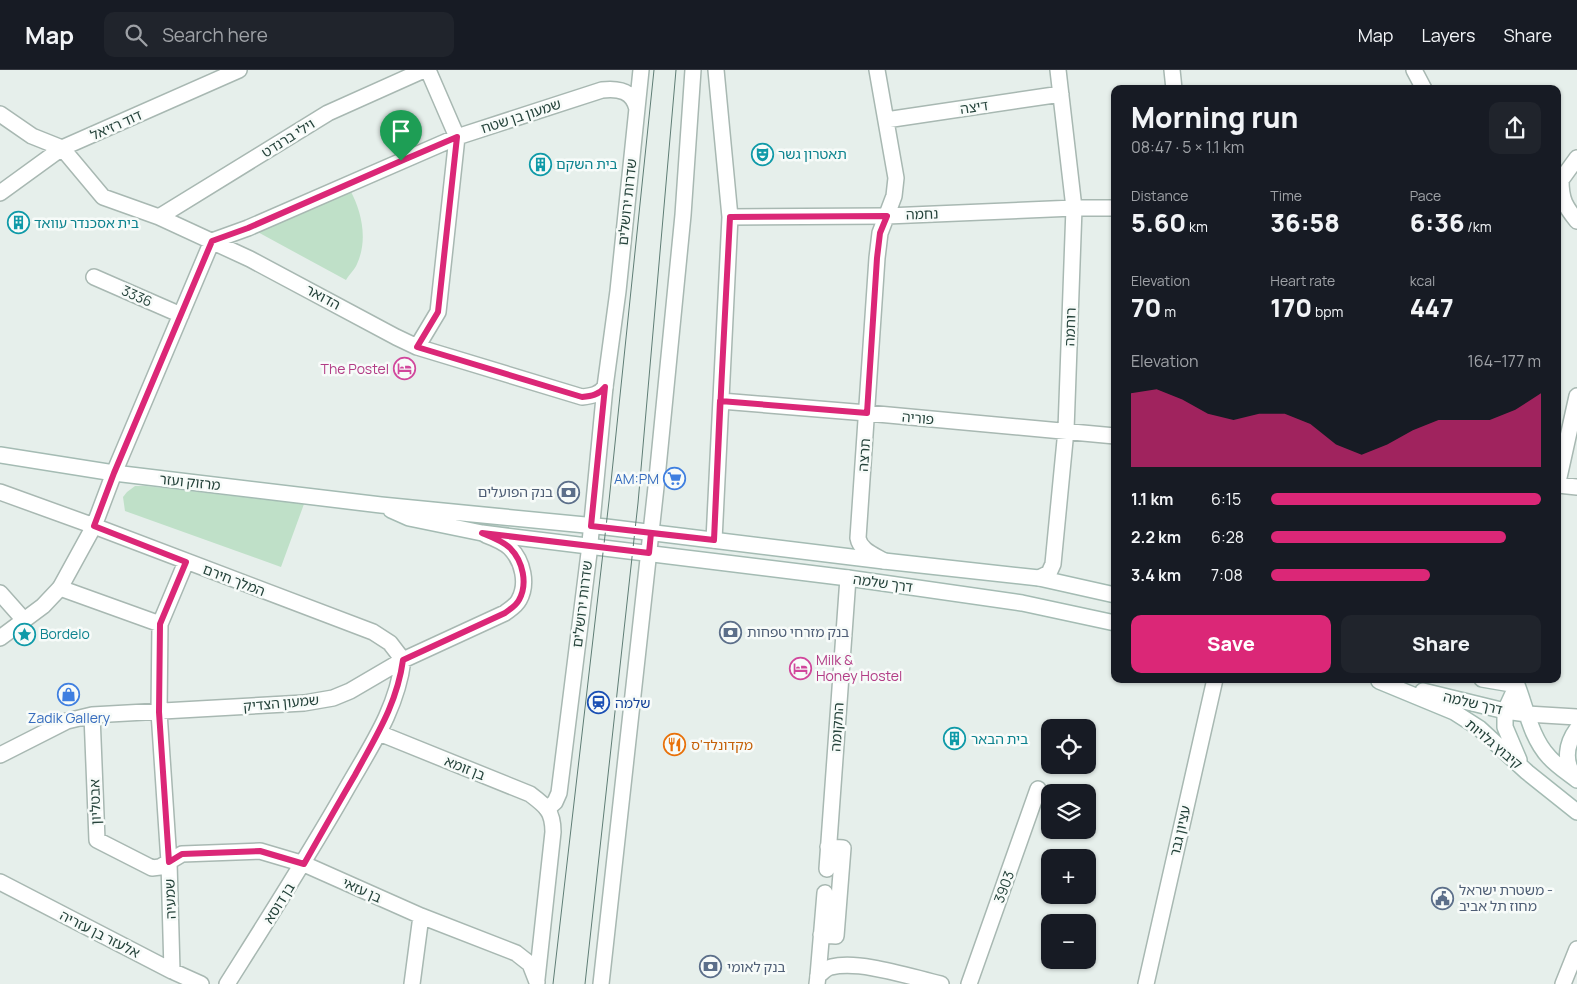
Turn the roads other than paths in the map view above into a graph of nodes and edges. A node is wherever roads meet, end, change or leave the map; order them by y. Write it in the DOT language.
graph roads {
  1 [pos="239,70"];
  2 [pos="424,70"];
  3 [pos="428,70"];
  4 [pos="641,70"];
  5 [pos="693,70"];
  6 [pos="716,70"];
  7 [pos="877,70"];
  8 [pos="1058,70"];
  9 [pos="1172,70"];
  10 [pos="1414,70"];
  11 [pos="1174,85"];
  12 [pos="1422,85"];
  13 [pos="1061,94"];
  14 [pos="637,109"];
  15 [pos="0,114"];
  16 [pos="886,120"];
  17 [pos="457,137"];
  18 [pos="62,148"];
  19 [pos="1577,158"];
  20 [pos="1561,178"];
  21 [pos="0,193"];
  22 [pos="1561,196"];
  23 [pos="1074,208"];
  24 [pos="1111,208"];
  25 [pos="887,216"];
  26 [pos="159,217"];
  27 [pos="730,217"];
  28 [pos="1577,221"];
  29 [pos="212,241"];
  30 [pos="94,277"];
  31 [pos="181,315"];
  32 [pos="417,347"];
  33 [pos="605,387"];
  34 [pos="1577,396"];
  35 [pos="720,401"];
  36 [pos="867,413"];
  37 [pos="1066,430"];
  38 [pos="1111,436"];
  39 [pos="0,455"];
  40 [pos="1561,469"];
  41 [pos="114,473"];
  42 [pos="1561,483"];
  43 [pos="1577,486"];
  44 [pos="0,492"];
  45 [pos="380,505"];
  46 [pos="94,526"];
  47 [pos="591,526"];
  48 [pos="482,533"];
  49 [pos="651,533"];
  50 [pos="714,540"];
  51 [pos="589,546"];
  52 [pos="649,553"];
  53 [pos="884,561"];
  54 [pos="186,562"];
  55 [pos="848,578"];
  56 [pos="1039,578"];
  57 [pos="60,588"];
  58 [pos="0,593"];
  59 [pos="1111,594"];
  60 [pos="24,620"];
  61 [pos="1111,622"];
  62 [pos="160,624"];
  63 [pos="0,638"];
  64 [pos="403,660"];
  65 [pos="1214,683"];
  66 [pos="1382,683"];
  67 [pos="1388,683"];
  68 [pos="1516,683"];
  69 [pos="1517,683"];
  70 [pos="1504,710"];
  71 [pos="159,712"];
  72 [pos="1527,714"];
  73 [pos="92,715"];
  74 [pos="1577,717"];
  75 [pos="1577,729"];
  76 [pos="378,732"];
  77 [pos="2,750"];
  78 [pos="1527,772"];
  79 [pos="1577,779"];
  80 [pos="1038,789"];
  81 [pos="548,809"];
  82 [pos="1577,812"];
  83 [pos="828,847"];
  84 [pos="169,862"];
  85 [pos="304,864"];
  86 [pos="827,869"];
  87 [pos="0,882"];
  88 [pos="825,893"];
  89 [pos="421,916"];
  90 [pos="821,935"];
  91 [pos="1577,949"];
  92 [pos="172,971"];
  93 [pos="818,980"];
  94 [pos="536,983"];
  95 [pos="201,984"];
  96 [pos="227,984"];
  97 [pos="412,984"];
  98 [pos="601,984"];
  99 [pos="941,984"];
  100 [pos="969,984"];
  101 [pos="1146,984"];
  102 [pos="1563,984"];
  1 -- 18 [label="street, דוד רזיאל"];
  2 -- 26 [label="street, וילי ברנדט"];
  3 -- 17 [label="street"];
  4 -- 14 [label="street, שדרות ירושלים"];
  5 -- 49 [label="street"];
  6 -- 27 [label="street"];
  7 -- 16 [label="street, תרצה"];
  8 -- 13 [label="street, רוחמה"];
  9 -- 11 [label="street"];
  10 -- 12 [label="street"];
  13 -- 16 [label="street, דיצה"];
  13 -- 23 [label="street, רוחמה"];
  14 -- 17 [label="street, שמעון בן שטח"];
  14 -- 33 [label="street, שדרות ירושלים"];
  15 -- 18 [label="street"];
  16 -- 25 [label="street, תרצה"];
  17 -- 29 [label="street, שמעון בן שטח"];
  17 -- 32 [label="street"];
  18 -- 21 [label="street, דוד רזיאל"];
  18 -- 26 [label="street, הדואר"];
  19 -- 20 [label="street"];
  22 -- 28 [label="street"];
  23 -- 24 [label="street, נחמה"];
  23 -- 25 [label="street, נחמה"];
  23 -- 37 [label="street, רוחמה"];
  25 -- 27 [label="street, נחמה"];
  25 -- 36 [label="street, תרצה"];
  26 -- 29 [label="street, הדואר"];
  27 -- 35 [label="street"];
  29 -- 31 [label="street"];
  29 -- 32 [label="street, הדואר"];
  30 -- 31 [label="street, 3336"];
  31 -- 41 [label="street"];
  32 -- 33 [label="street, הדואר"];
  33 -- 47 [label="street, שדרות ירושלים"];
  34 -- 40 [label="street"];
  35 -- 36 [label="street, פוריה"];
  35 -- 50 [label="street"];
  36 -- 37 [label="street, פוריה"];
  36 -- 53 [label="street, תרצה"];
  37 -- 38 [label="street, פוריה"];
  37 -- 56 [label="street, רוחמה"];
  39 -- 41 [label="street, מרזוק ועזר"];
  41 -- 45 [label="street, מרזוק ועזר"];
  41 -- 46 [label="street"];
  42 -- 43 [label="street"];
  44 -- 46 [label="street, המלך חירם"];
  45 -- 47 [label="street, מרזוק ועזר"];
  45 -- 48 [label="street, מרזוק ועזר"];
  46 -- 54 [label="street, המלך חירם"];
  46 -- 57 [label="street"];
  47 -- 49 [label="street, מרזוק ועזר"];
  47 -- 51 [label="street, שדרות ירושלים"];
  48 -- 51 [label="street, מרזוק ועזר"];
  48 -- 64 [label="street, שמעון הצדיק"];
  49 -- 50 [label="street, דרך שלמה"];
  49 -- 52 [label="street"];
  50 -- 53 [label="street, דרך שלמה"];
  51 -- 52 [label="street, מרזוק ועזר"];
  51 -- 81 [label="street, שדרות ירושלים"];
  52 -- 55 [label="street, דרך שלמה"];
  52 -- 98 [label="street"];
  53 -- 56 [label="street, דרך שלמה"];
  54 -- 62 [label="street, שמעיה"];
  54 -- 64 [label="street, המלך חירם"];
  55 -- 61 [label="street, דרך שלמה"];
  55 -- 83 [label="street, התקומה"];
  56 -- 59 [label="street, דרך שלמה"];
  57 -- 60 [label="street"];
  57 -- 62 [label="street"];
  58 -- 60 [label="street"];
  60 -- 63 [label="street"];
  62 -- 71 [label="street, שמעיה"];
  64 -- 71 [label="street, שמעון הצדיק"];
  64 -- 76 [label="street, בן דוסא"];
  65 -- 101 [label="street, עציון גבר"];
  66 -- 78 [label="street, קיבוץ גלויות"];
  67 -- 70 [label="street, דרך שלמה"];
  68 -- 70 [label="street"];
  69 -- 72 [label="street, קיבוץ גלויות"];
  70 -- 72 [label="street, דרך שלמה"];
  70 -- 78 [label="street, קיבוץ גלויות"];
  71 -- 73 [label="street, שמעון הצדיק"];
  71 -- 84 [label="street, שמעיה"];
  72 -- 74 [label="street, דרך שלמה"];
  72 -- 79 [label="street, קיבוץ גלויות"];
  73 -- 77 [label="street, שמעון הצדיק"];
  73 -- 84 [label="street, אבטליון"];
  75 -- 79 [label="street"];
  76 -- 81 [label="street, בן זומא"];
  76 -- 85 [label="street, בן דוסא"];
  78 -- 82 [label="street, קיבוץ גלויות"];
  80 -- 100 [label="street, 3903"];
  81 -- 94 [label="street"];
  83 -- 86 [label="street, התקומה"];
  83 -- 90 [label="street"];
  84 -- 85 [label="street, בן עזאי"];
  84 -- 92 [label="street, שמעיה"];
  85 -- 89 [label="street, בן עזאי"];
  85 -- 96 [label="street, בן דוסא"];
  87 -- 92 [label="street, אלעזר בן עזריה"];
  88 -- 90 [label="street"];
  89 -- 94 [label="street, בן עזאי"];
  89 -- 97 [label="street"];
  90 -- 93 [label="street"];
  91 -- 102 [label="street"];
  92 -- 95 [label="street, אלעזר בן עזריה"];
  93 -- 99 [label="street"];
}
